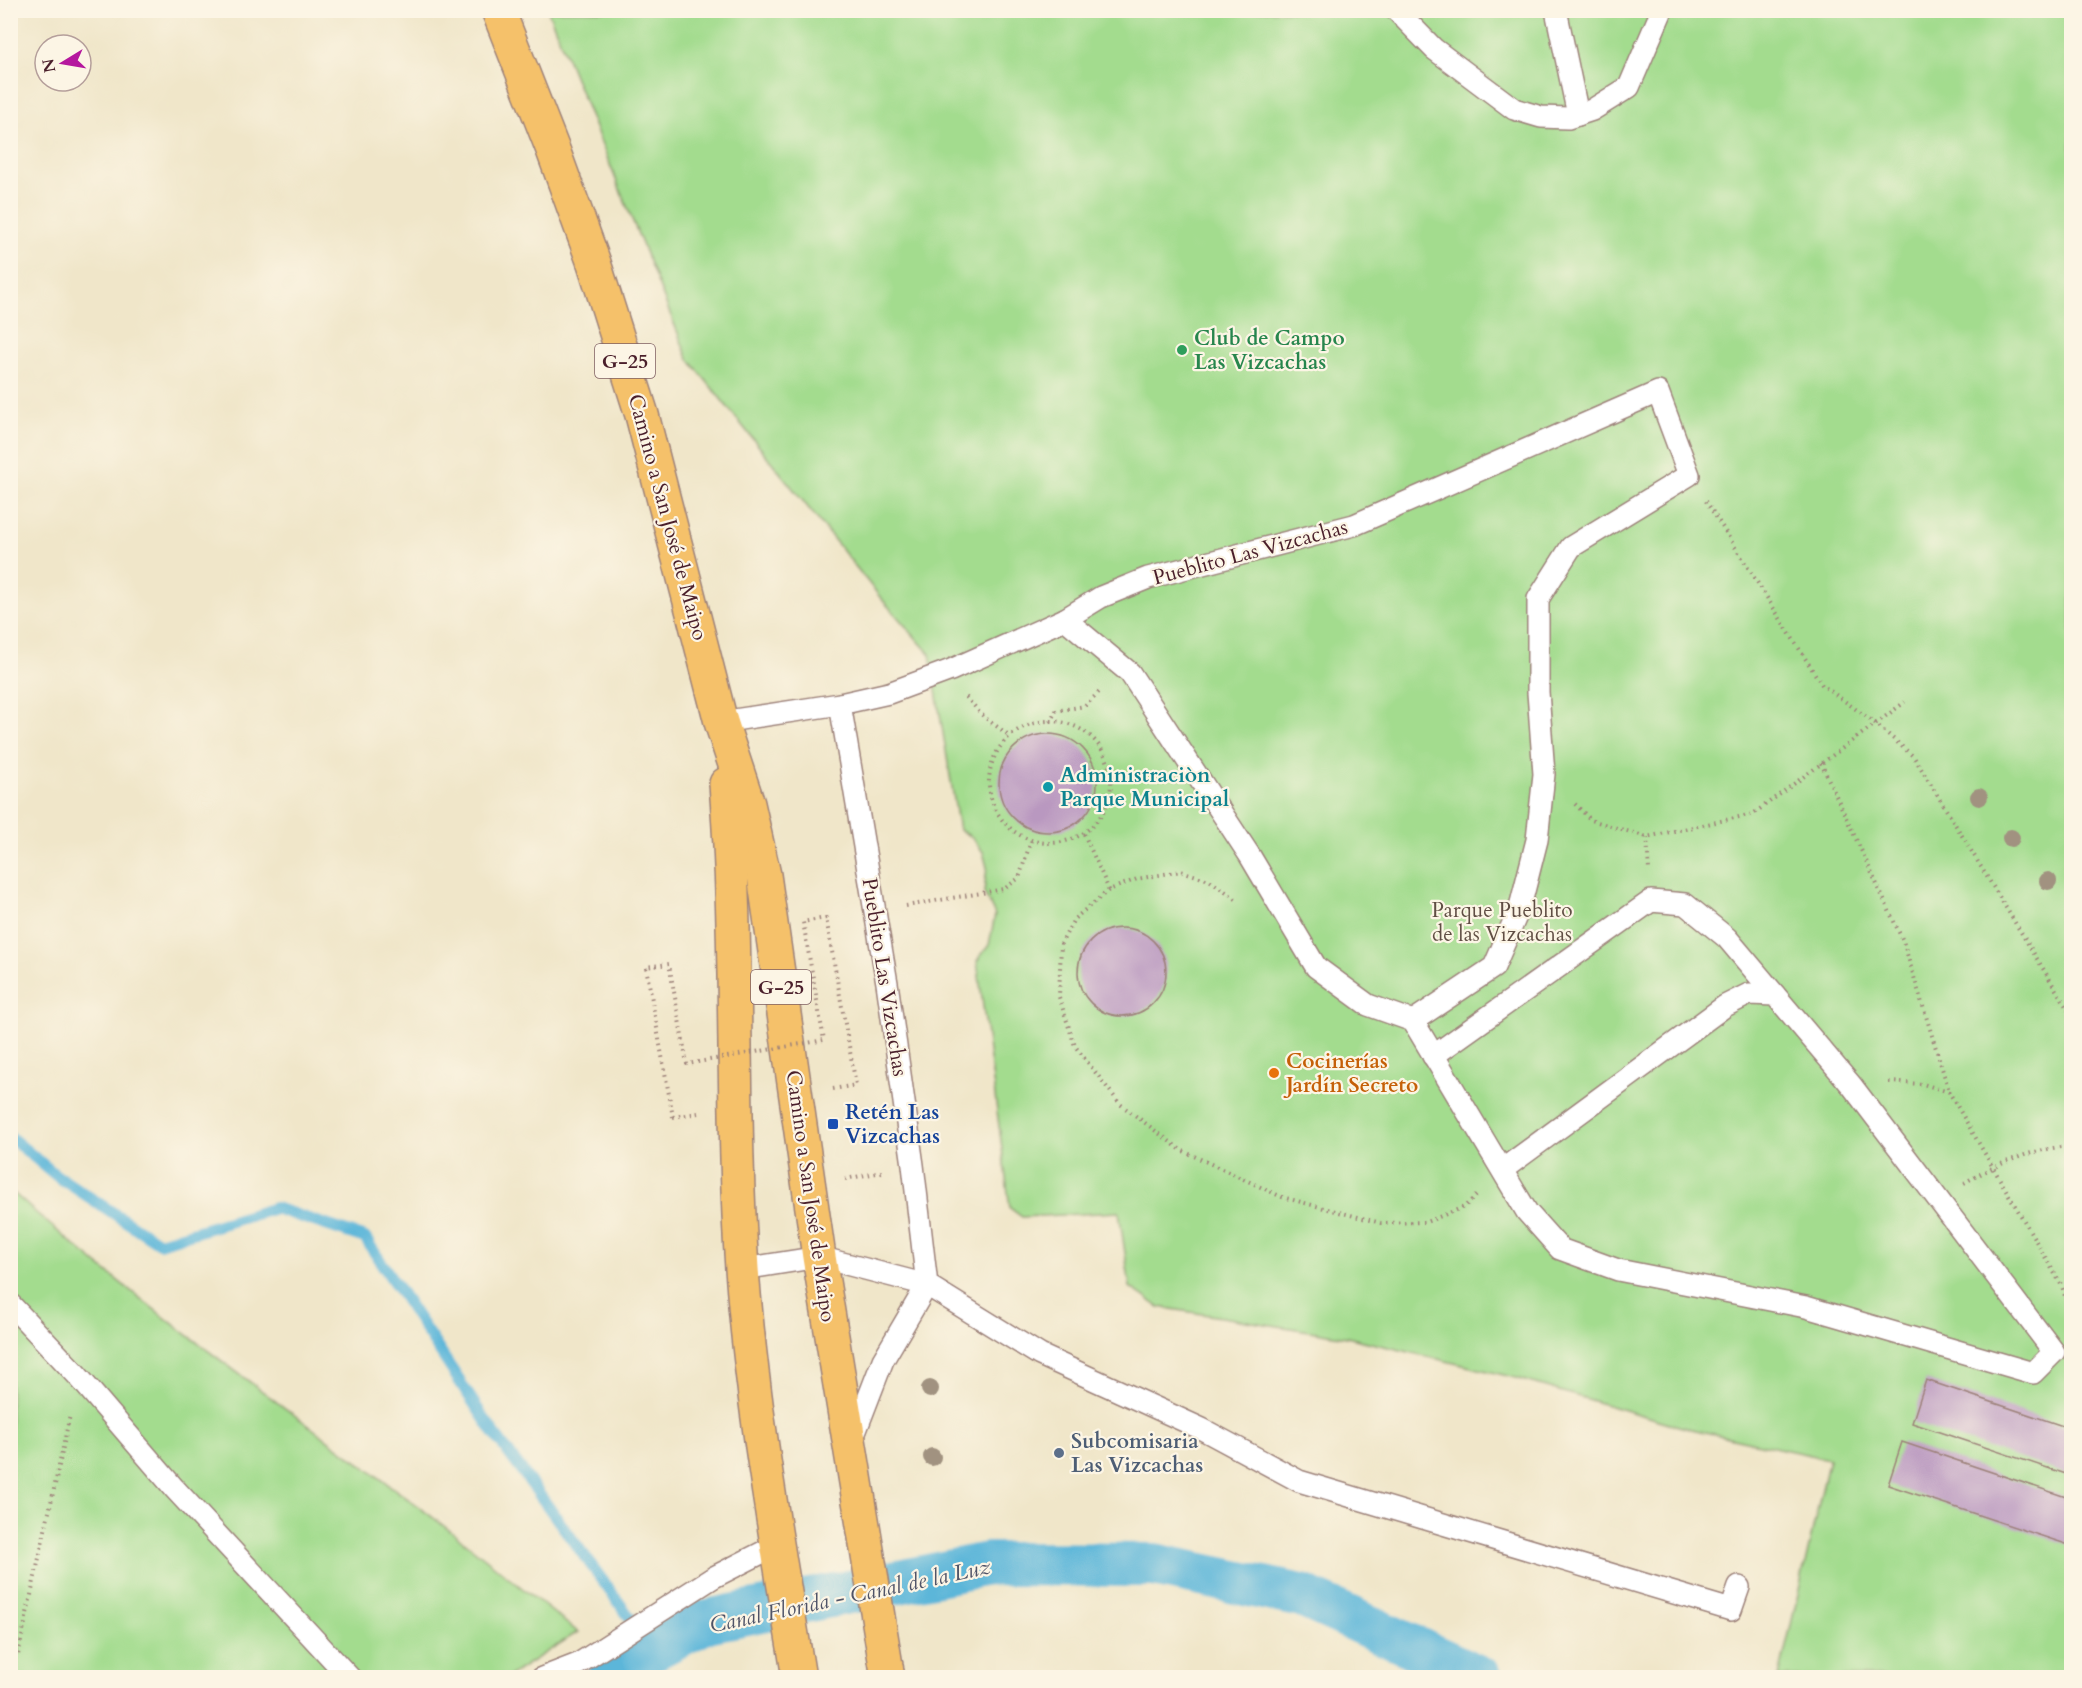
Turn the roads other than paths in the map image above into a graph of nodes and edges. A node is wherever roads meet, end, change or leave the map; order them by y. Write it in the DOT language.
graph roads {
  1 [pos="498,10"];
  2 [pos="1396,10"];
  3 [pos="1556,10"];
  4 [pos="1662,10"];
  5 [pos="1578,115"];
  6 [pos="1065,619"];
  7 [pos="840,704"];
  8 [pos="721,722"];
  9 [pos="1775,994"];
  10 [pos="1413,1021"];
  11 [pos="1433,1056"];
  12 [pos="1502,1170"];
  13 [pos="819,1257"];
  14 [pos="742,1269"];
  15 [pos="927,1285"];
  16 [pos="10,1304"];
  17 [pos="850,1449"];
  18 [pos="777,1547"];
  19 [pos="1739,1587"];
  20 [pos="888,1676"];
  21 [pos="350,1677"];
  22 [pos="542,1677"];
  23 [pos="799,1677"];
  1 -- 8 [label="main road, Camino a San José de Maipo / G-25"];
  2 -- 5 [label="lane"];
  3 -- 5 [label="lane"];
  4 -- 5 [label="lane"];
  6 -- 7 [label="lane, Pueblito Las Vizcachas"];
  6 -- 10 [label="lane"];
  6 -- 10 [label="lane, Pueblito Las Vizcachas"];
  7 -- 8 [label="lane, Pueblito Las Vizcachas"];
  7 -- 15 [label="lane, Pueblito Las Vizcachas"];
  8 -- 13 [label="main road, Camino a San José de Maipo / G-25"];
  8 -- 14 [label="main road, Camino a San José de Maipo / G-25"];
  9 -- 11 [label="lane"];
  9 -- 12 [label="lane"];
  9 -- 12 [label="lane"];
  10 -- 11 [label="lane"];
  11 -- 12 [label="lane"];
  13 -- 14 [label="lane"];
  13 -- 15 [label="lane"];
  13 -- 17 [label="main road, Camino a San José de Maipo / G-25"];
  14 -- 18 [label="main road, Camino a San José de Maipo / G-25"];
  15 -- 17 [label="lane"];
  15 -- 19 [label="lane"];
  16 -- 21 [label="lane"];
  17 -- 20 [label="main road, Camino a San José de Maipo / G-25"];
  18 -- 22 [label="lane"];
  18 -- 23 [label="main road, Camino a San José de Maipo / G-25"];
}
